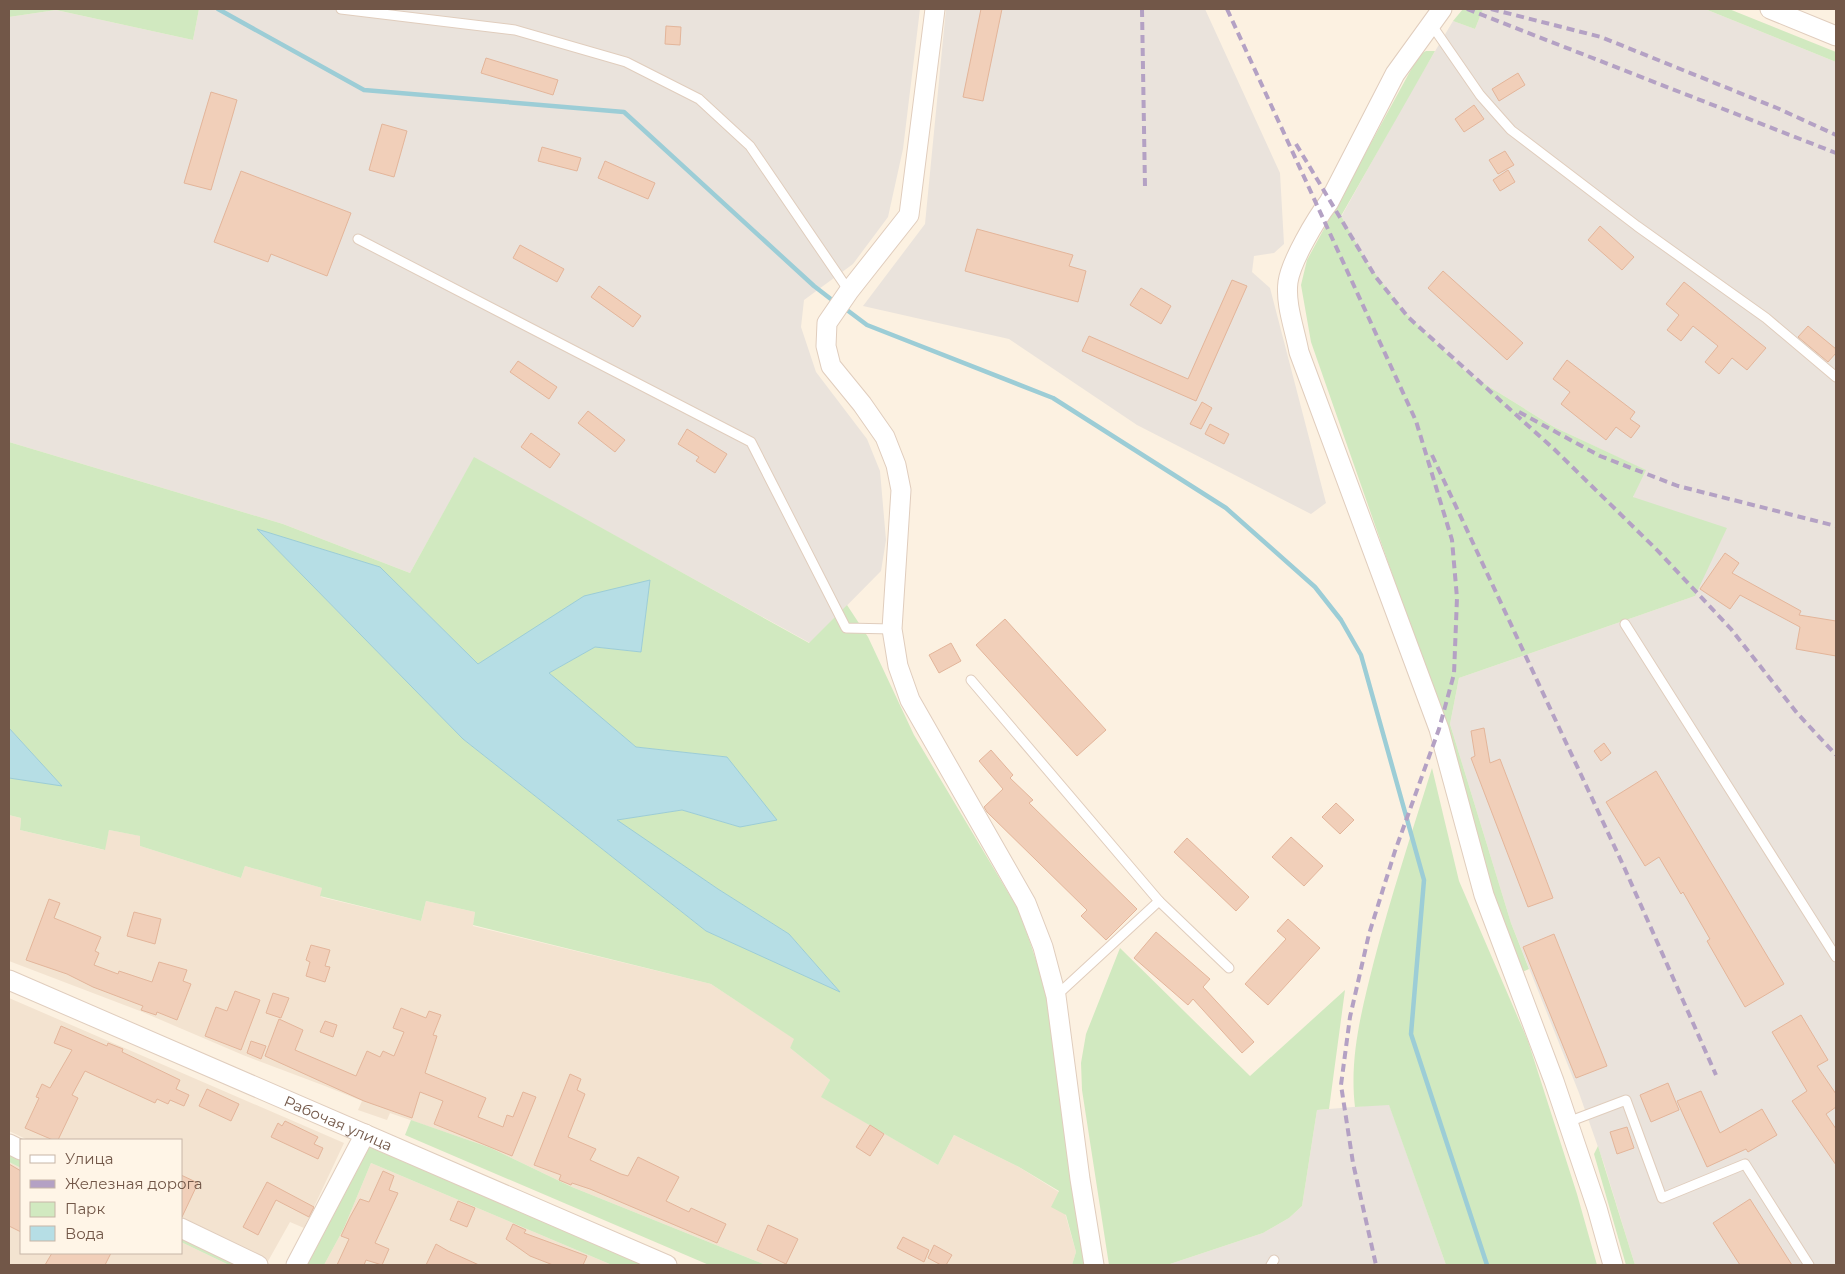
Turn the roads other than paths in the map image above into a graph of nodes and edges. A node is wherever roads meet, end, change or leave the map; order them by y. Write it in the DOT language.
graph roads {
  1 [pos="341,9"];
  2 [pos="935,9"];
  3 [pos="1442,9"];
  4 [pos="1770,9"];
  5 [pos="1431,24"];
  6 [pos="1836,36"];
  7 [pos="358,239"];
  8 [pos="849,291"];
  9 [pos="1836,377"];
  10 [pos="1625,624"];
  11 [pos="892,629"];
  12 [pos="971,680"];
  13 [pos="1160,901"];
  14 [pos="1836,958"];
  15 [pos="1229,968"];
  16 [pos="9,980"];
  17 [pos="1056,996"];
  18 [pos="1568,1122"];
  19 [pos="365,1134"];
  20 [pos="182,1228"];
  21 [pos="258,1265"];
  22 [pos="296,1265"];
  23 [pos="667,1265"];
  24 [pos="1094,1265"];
  25 [pos="1613,1265"];
  26 [pos="1809,1265"];
  1 -- 8 [label="lane"];
  2 -- 8 [label="street"];
  3 -- 5 [label="street"];
  4 -- 6 [label="street"];
  5 -- 9 [label="lane"];
  5 -- 18 [label="street"];
  7 -- 11 [label="lane"];
  8 -- 11 [label="street"];
  10 -- 14 [label="lane"];
  11 -- 17 [label="street"];
  12 -- 13 [label="lane"];
  13 -- 15 [label="lane"];
  13 -- 17 [label="lane"];
  16 -- 19 [label="street, Рабочая улица"];
  17 -- 24 [label="street"];
  18 -- 25 [label="street"];
  18 -- 26 [label="lane"];
  19 -- 22 [label="street"];
  19 -- 23 [label="street, Рабочая улица"];
  20 -- 21 [label="street"];
}
